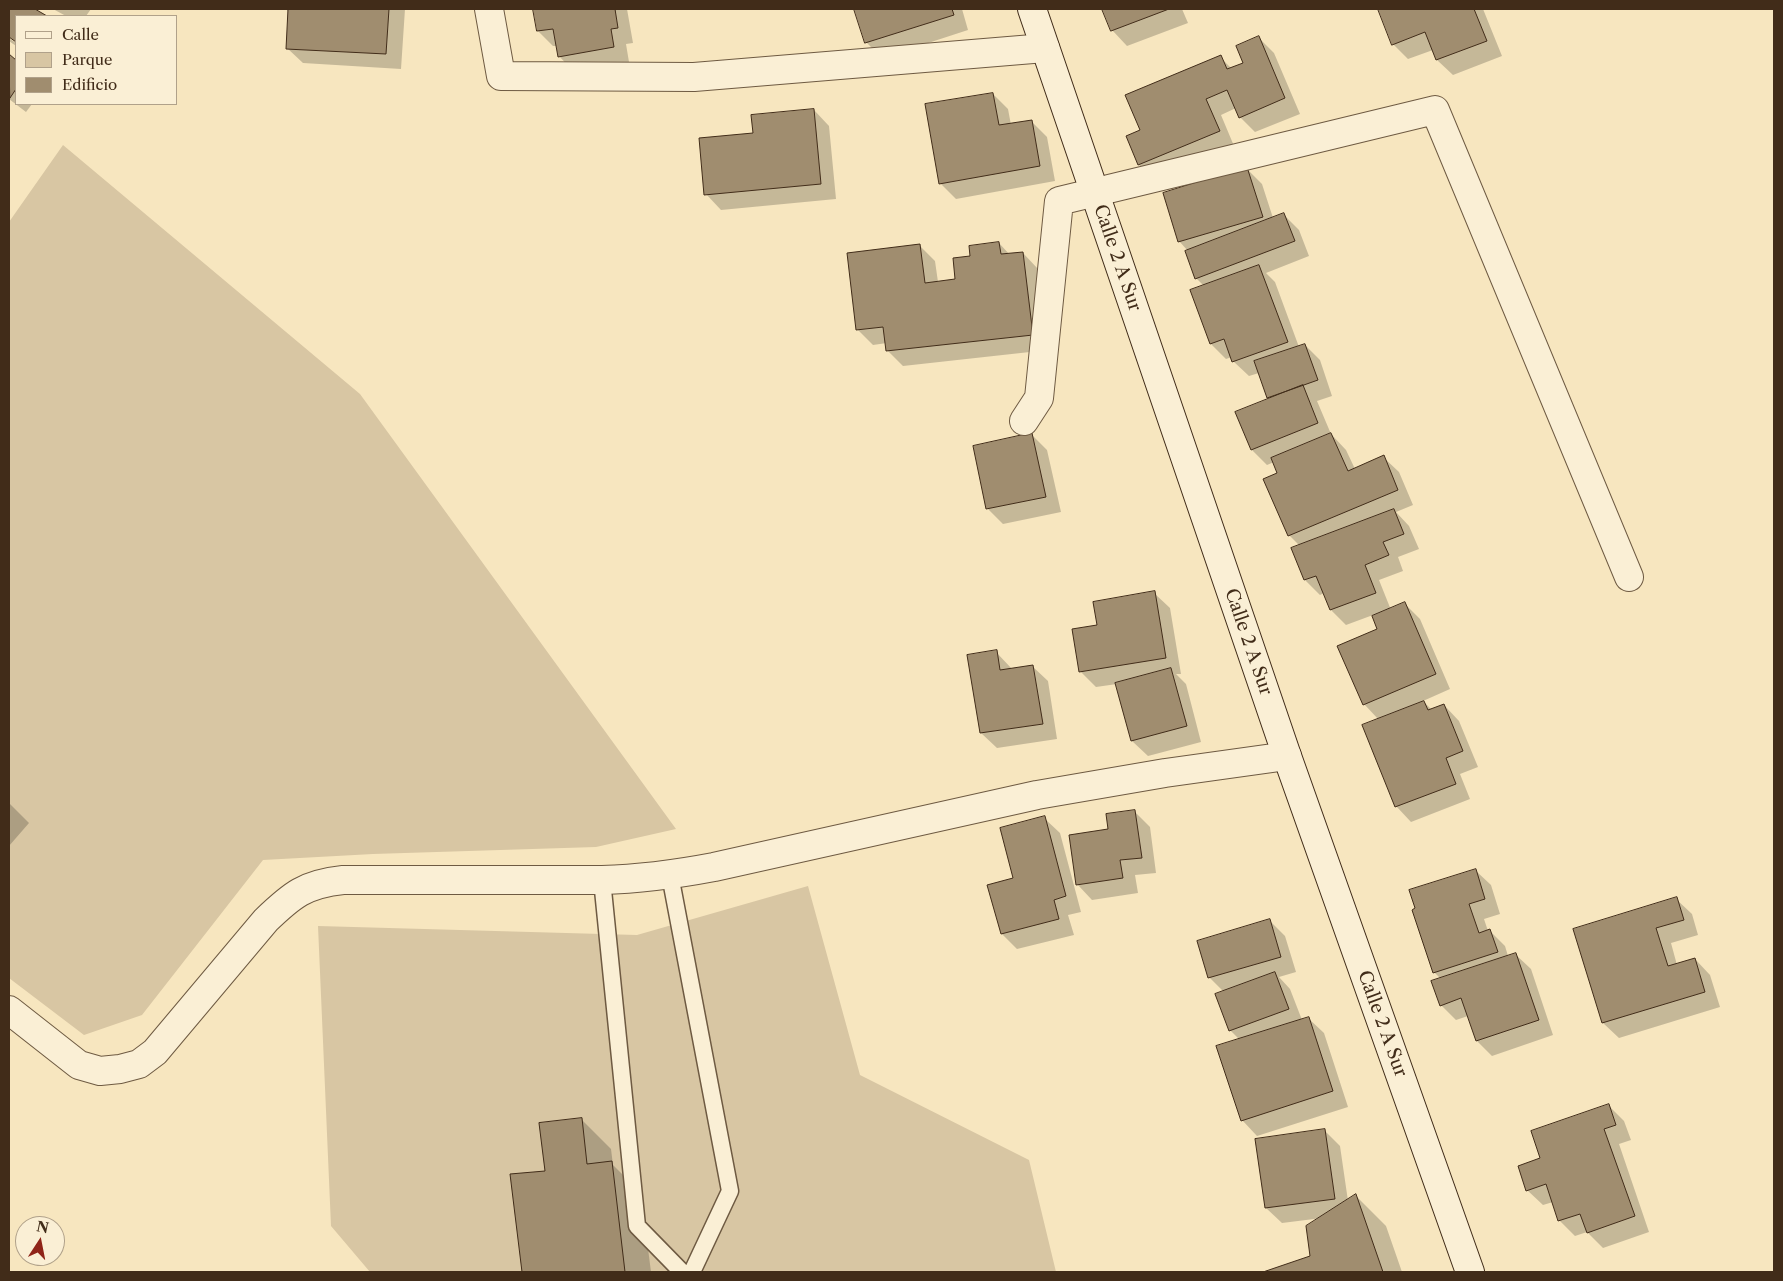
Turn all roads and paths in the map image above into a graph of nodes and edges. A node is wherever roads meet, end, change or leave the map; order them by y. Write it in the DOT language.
graph roads {
  1 [pos="489,9"];
  2 [pos="1032,9"];
  3 [pos="1045,48"];
  4 [pos="1094,193"];
  5 [pos="1024,421"];
  6 [pos="1629,577"];
  7 [pos="1288,756"];
  8 [pos="670,875"];
  9 [pos="602,880"];
  10 [pos="9,1010"];
  11 [pos="682,1272"];
  12 [pos="692,1272"];
  13 [pos="1470,1272"];
  1 -- 3 [label="street"];
  2 -- 3 [label="street, Calle 2 A Sur"];
  3 -- 4 [label="street, Calle 2 A Sur"];
  4 -- 5 [label="street"];
  4 -- 6 [label="street"];
  4 -- 7 [label="street, Calle 2 A Sur"];
  7 -- 8 [label="street"];
  7 -- 13 [label="street, Calle 2 A Sur"];
  8 -- 9 [label="street"];
  8 -- 12 [label="lane"];
  9 -- 10 [label="street"];
  9 -- 11 [label="lane"];
}
